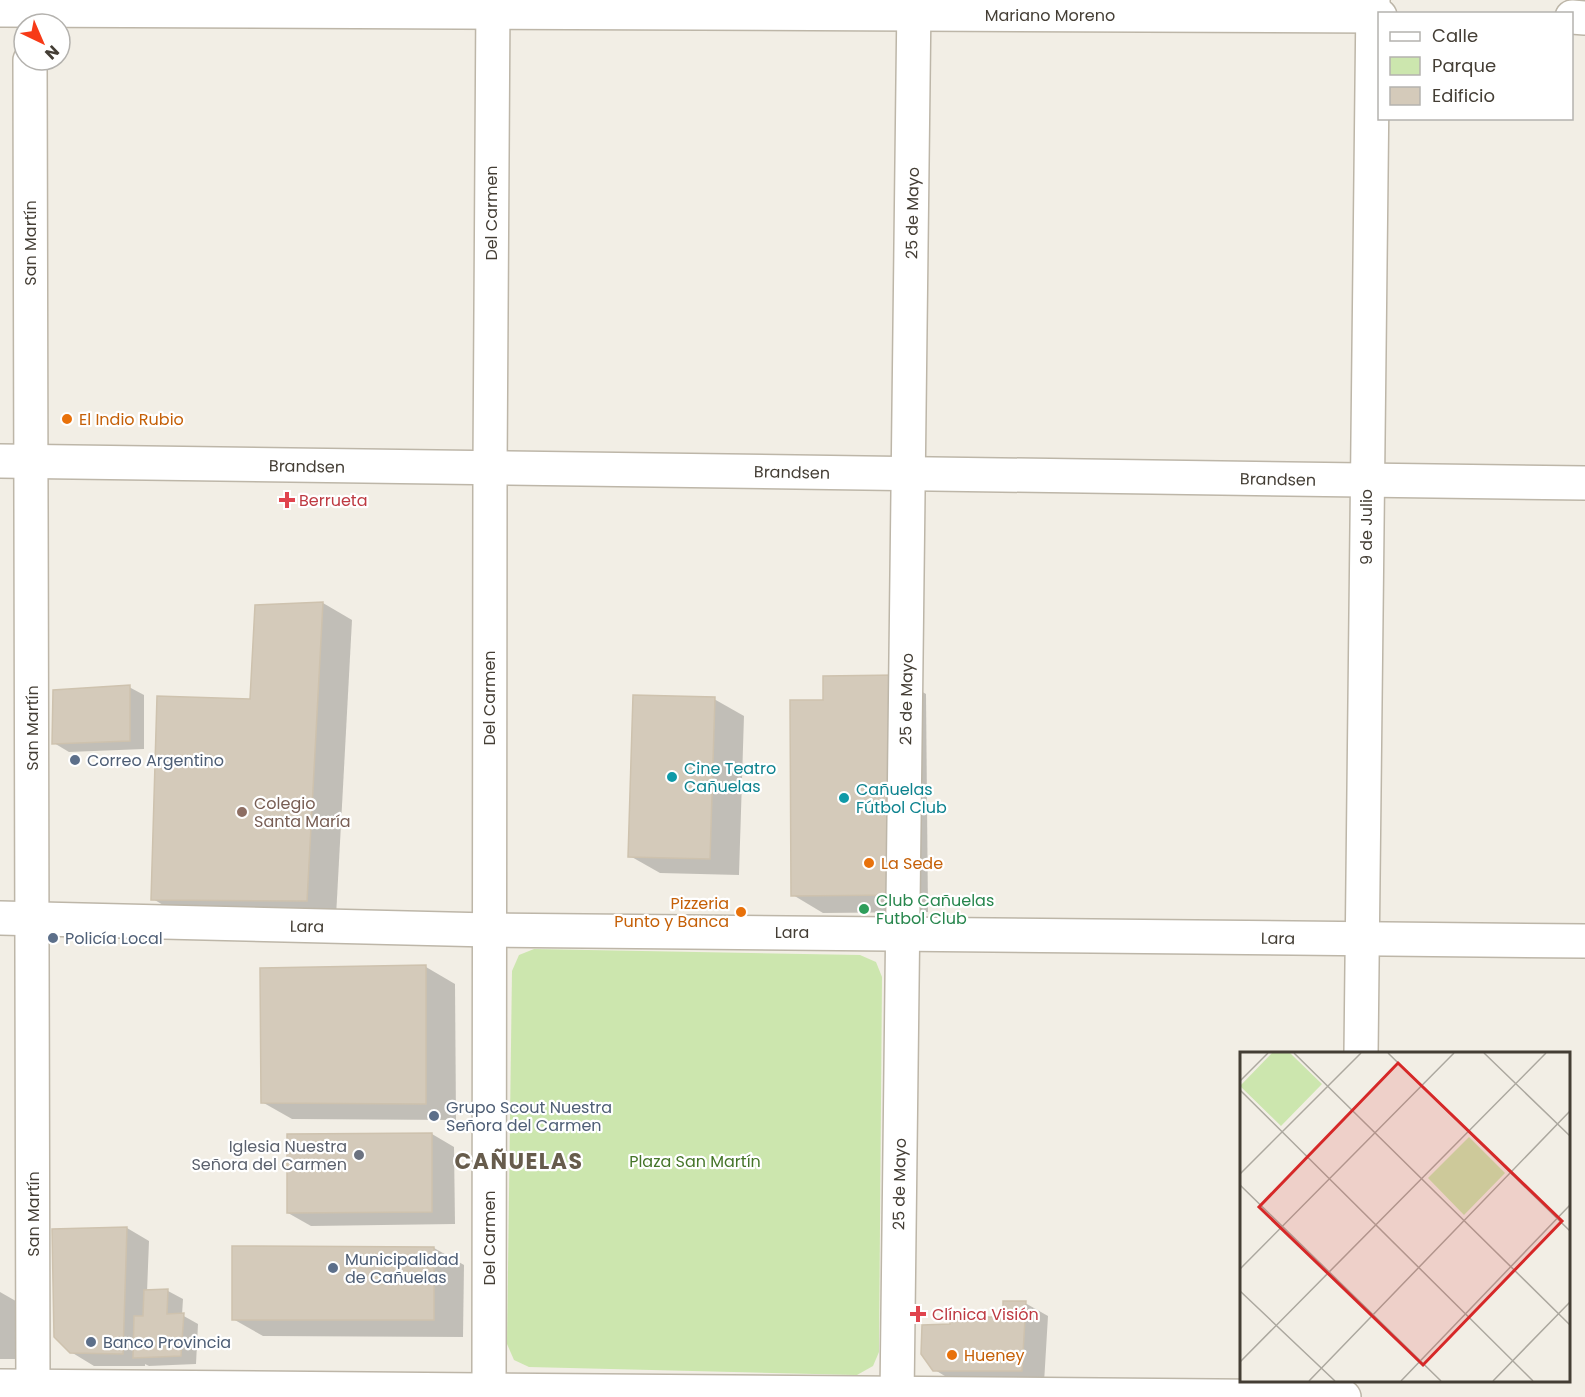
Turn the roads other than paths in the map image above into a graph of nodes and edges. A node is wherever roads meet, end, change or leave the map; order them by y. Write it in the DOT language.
graph roads {
  1 [pos="493,6"];
  2 [pos="914,7"];
  3 [pos="22,11"];
  4 [pos="1375,11"];
  5 [pos="30,72"];
  6 [pos="15,461"];
  7 [pos="490,468"];
  8 [pos="910,474"];
  9 [pos="1366,480"];
  10 [pos="1585,483"];
  11 [pos="0,918"];
  12 [pos="32,919"];
  13 [pos="489,930"];
  14 [pos="902,933"];
  15 [pos="1363,939"];
  16 [pos="1585,941"];
  17 [pos="1361,1052"];
  18 [pos="0,1386"];
  19 [pos="33,1392"];
  20 [pos="489,1393"];
  21 [pos="897,1395"];
  22 [pos="1344,1397"];
  1 -- 2 [label="street, Mariano Moreno"];
  1 -- 3 [label="street, Mariano Moreno"];
  1 -- 7 [label="street, Del Carmen"];
  2 -- 4 [label="street, Mariano Moreno"];
  2 -- 8 [label="street, 25 de Mayo"];
  4 -- 9 [label="street, 9 de Julio"];
  5 -- 6 [label="street, San Martín"];
  6 -- 7 [label="street, Brandsen"];
  6 -- 12 [label="street, San Martín"];
  7 -- 8 [label="street, Brandsen"];
  7 -- 13 [label="street, Del Carmen"];
  8 -- 9 [label="street, Brandsen"];
  8 -- 14 [label="street, 25 de Mayo"];
  9 -- 10 [label="street, Brandsen"];
  9 -- 15 [label="street, 9 de Julio"];
  11 -- 12 [label="street, Lara"];
  12 -- 13 [label="street, Lara"];
  12 -- 19 [label="street, San Martín"];
  13 -- 14 [label="street, Lara"];
  13 -- 20 [label="street, Del Carmen"];
  14 -- 15 [label="street, Lara"];
  14 -- 21 [label="street, 25 de Mayo"];
  15 -- 16 [label="street, Lara"];
  15 -- 17 [label="street, 9 de Julio"];
  18 -- 19 [label="street"];
  19 -- 20 [label="street"];
  20 -- 21 [label="street"];
  21 -- 22 [label="street"];
}
